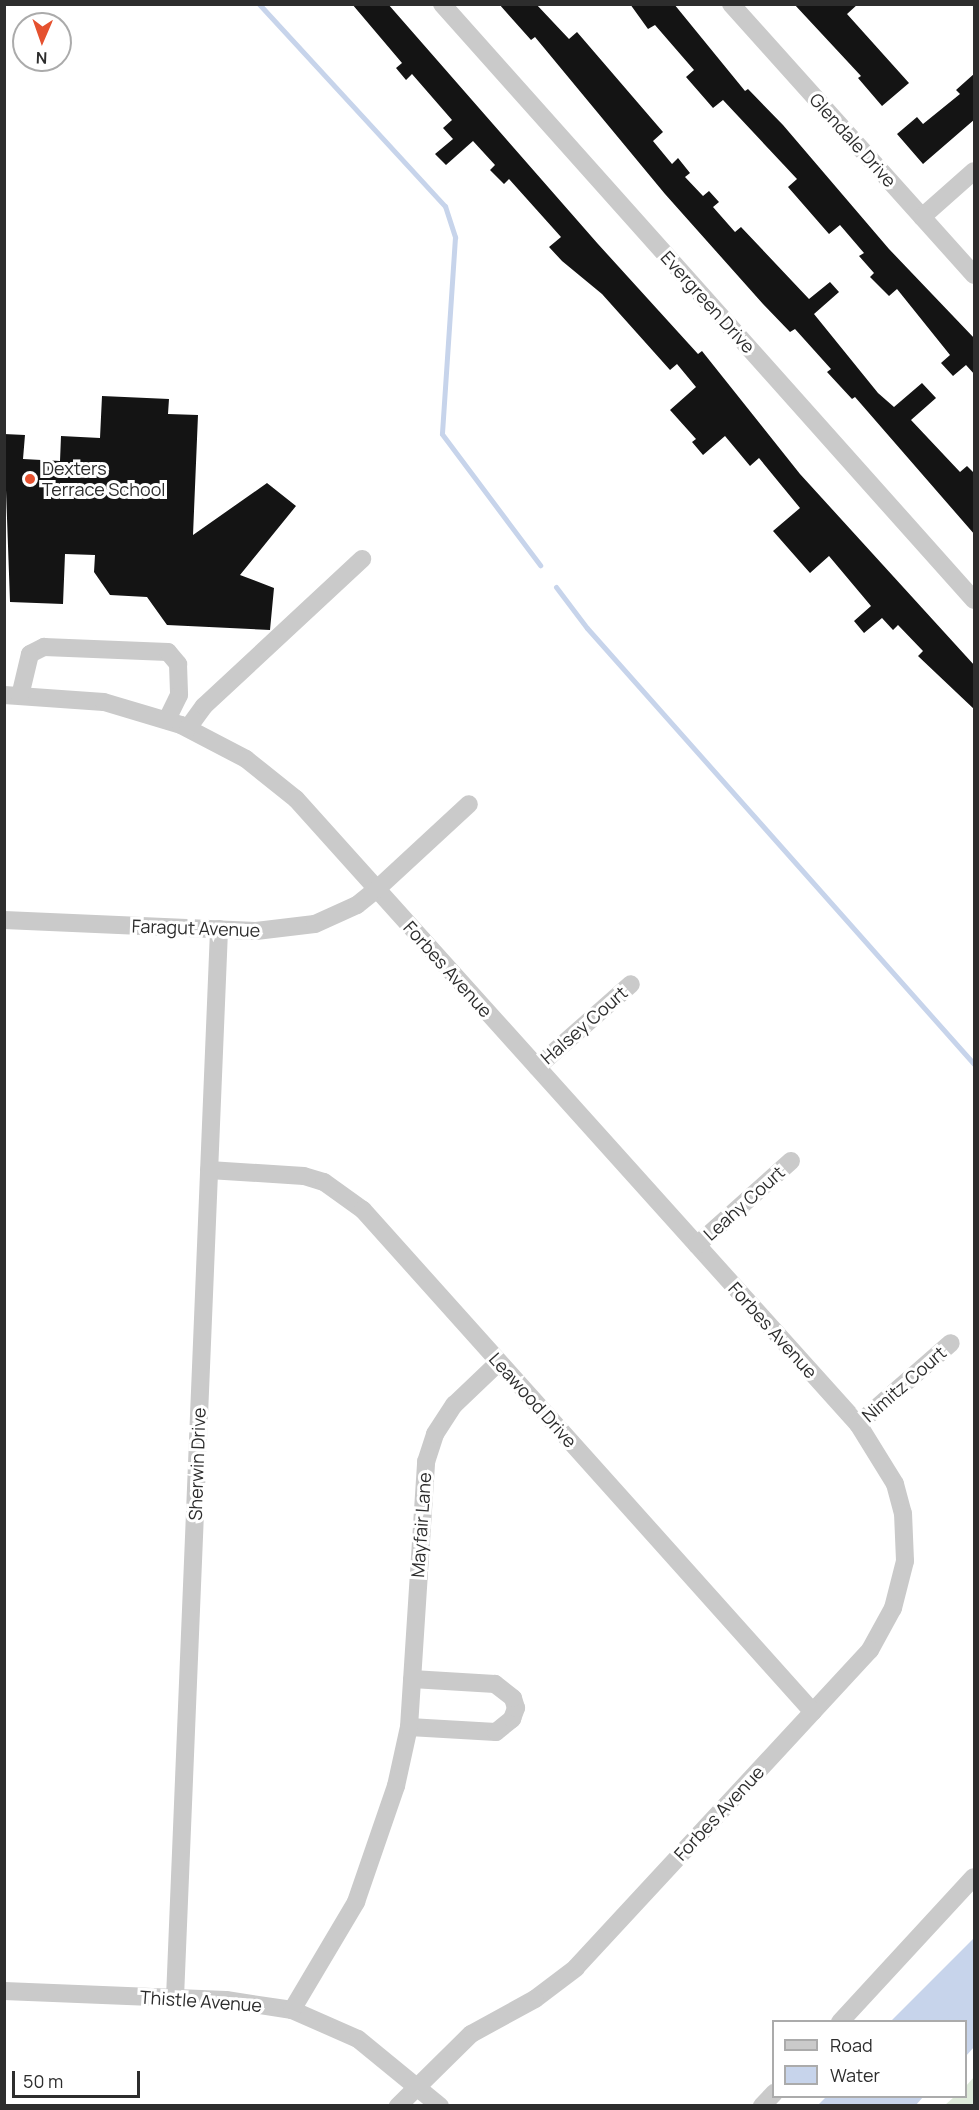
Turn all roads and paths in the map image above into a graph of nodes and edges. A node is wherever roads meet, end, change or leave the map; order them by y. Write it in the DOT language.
graph roads {
  1 [pos="442,4"];
  2 [pos="732,4"];
  3 [pos="975,171"];
  4 [pos="922,217"];
  5 [pos="975,275"];
  6 [pos="362,559"];
  7 [pos="975,600"];
  8 [pos="12,696"];
  9 [pos="167,720"];
  10 [pos="188,728"];
  11 [pos="469,804"];
  12 [pos="377,889"];
  13 [pos="4,920"];
  14 [pos="219,929"];
  15 [pos="631,984"];
  16 [pos="537,1067"];
  17 [pos="791,1161"];
  18 [pos="209,1170"];
  19 [pos="697,1245"];
  20 [pos="951,1343"];
  21 [pos="499,1362"];
  22 [pos="858,1424"];
  23 [pos="412,1679"];
  24 [pos="813,1712"];
  25 [pos="409,1727"];
  26 [pos="975,1877"];
  27 [pos="4,1991"];
  28 [pos="175,1998"];
  29 [pos="292,2010"];
  30 [pos="842,2020"];
  31 [pos="417,2085"];
  32 [pos="399,2106"];
  33 [pos="440,2106"];
  1 -- 7 [label="street, Evergreen Drive"];
  2 -- 4 [label="street, Glendale Drive"];
  3 -- 4 [label="street"];
  4 -- 5 [label="street, Glendale Drive"];
  6 -- 10 [label="street"];
  8 -- 9 [label="street, Forbes Avenue"];
  8 -- 9 [label="street"];
  9 -- 10 [label="street, Forbes Avenue"];
  10 -- 12 [label="street, Forbes Avenue"];
  11 -- 12 [label="street, Faragut Avenue"];
  12 -- 14 [label="street, Faragut Avenue"];
  12 -- 16 [label="street, Forbes Avenue"];
  13 -- 14 [label="street, Faragut Avenue"];
  14 -- 18 [label="street, Sherwin Drive"];
  15 -- 16 [label="street, Halsey Court"];
  16 -- 19 [label="street, Forbes Avenue"];
  17 -- 19 [label="street, Leahy Court"];
  18 -- 21 [label="street, Leawood Drive"];
  18 -- 28 [label="street, Sherwin Drive"];
  19 -- 22 [label="street, Forbes Avenue"];
  20 -- 22 [label="street, Nimitz Court"];
  21 -- 23 [label="street, Mayfair Lane"];
  21 -- 24 [label="street, Leawood Drive"];
  22 -- 24 [label="street, Forbes Avenue"];
  23 -- 25 [label="street, Mayfair Lane"];
  23 -- 25 [label="street"];
  24 -- 31 [label="street, Forbes Avenue"];
  25 -- 29 [label="street, Mayfair Lane"];
  26 -- 30 [label="street"];
  27 -- 28 [label="street, Thistle Avenue"];
  28 -- 29 [label="street, Thistle Avenue"];
  29 -- 31 [label="street, Thistle Avenue"];
  31 -- 32 [label="street, Forbes Avenue"];
  31 -- 33 [label="street, Thistle Avenue"];
}
